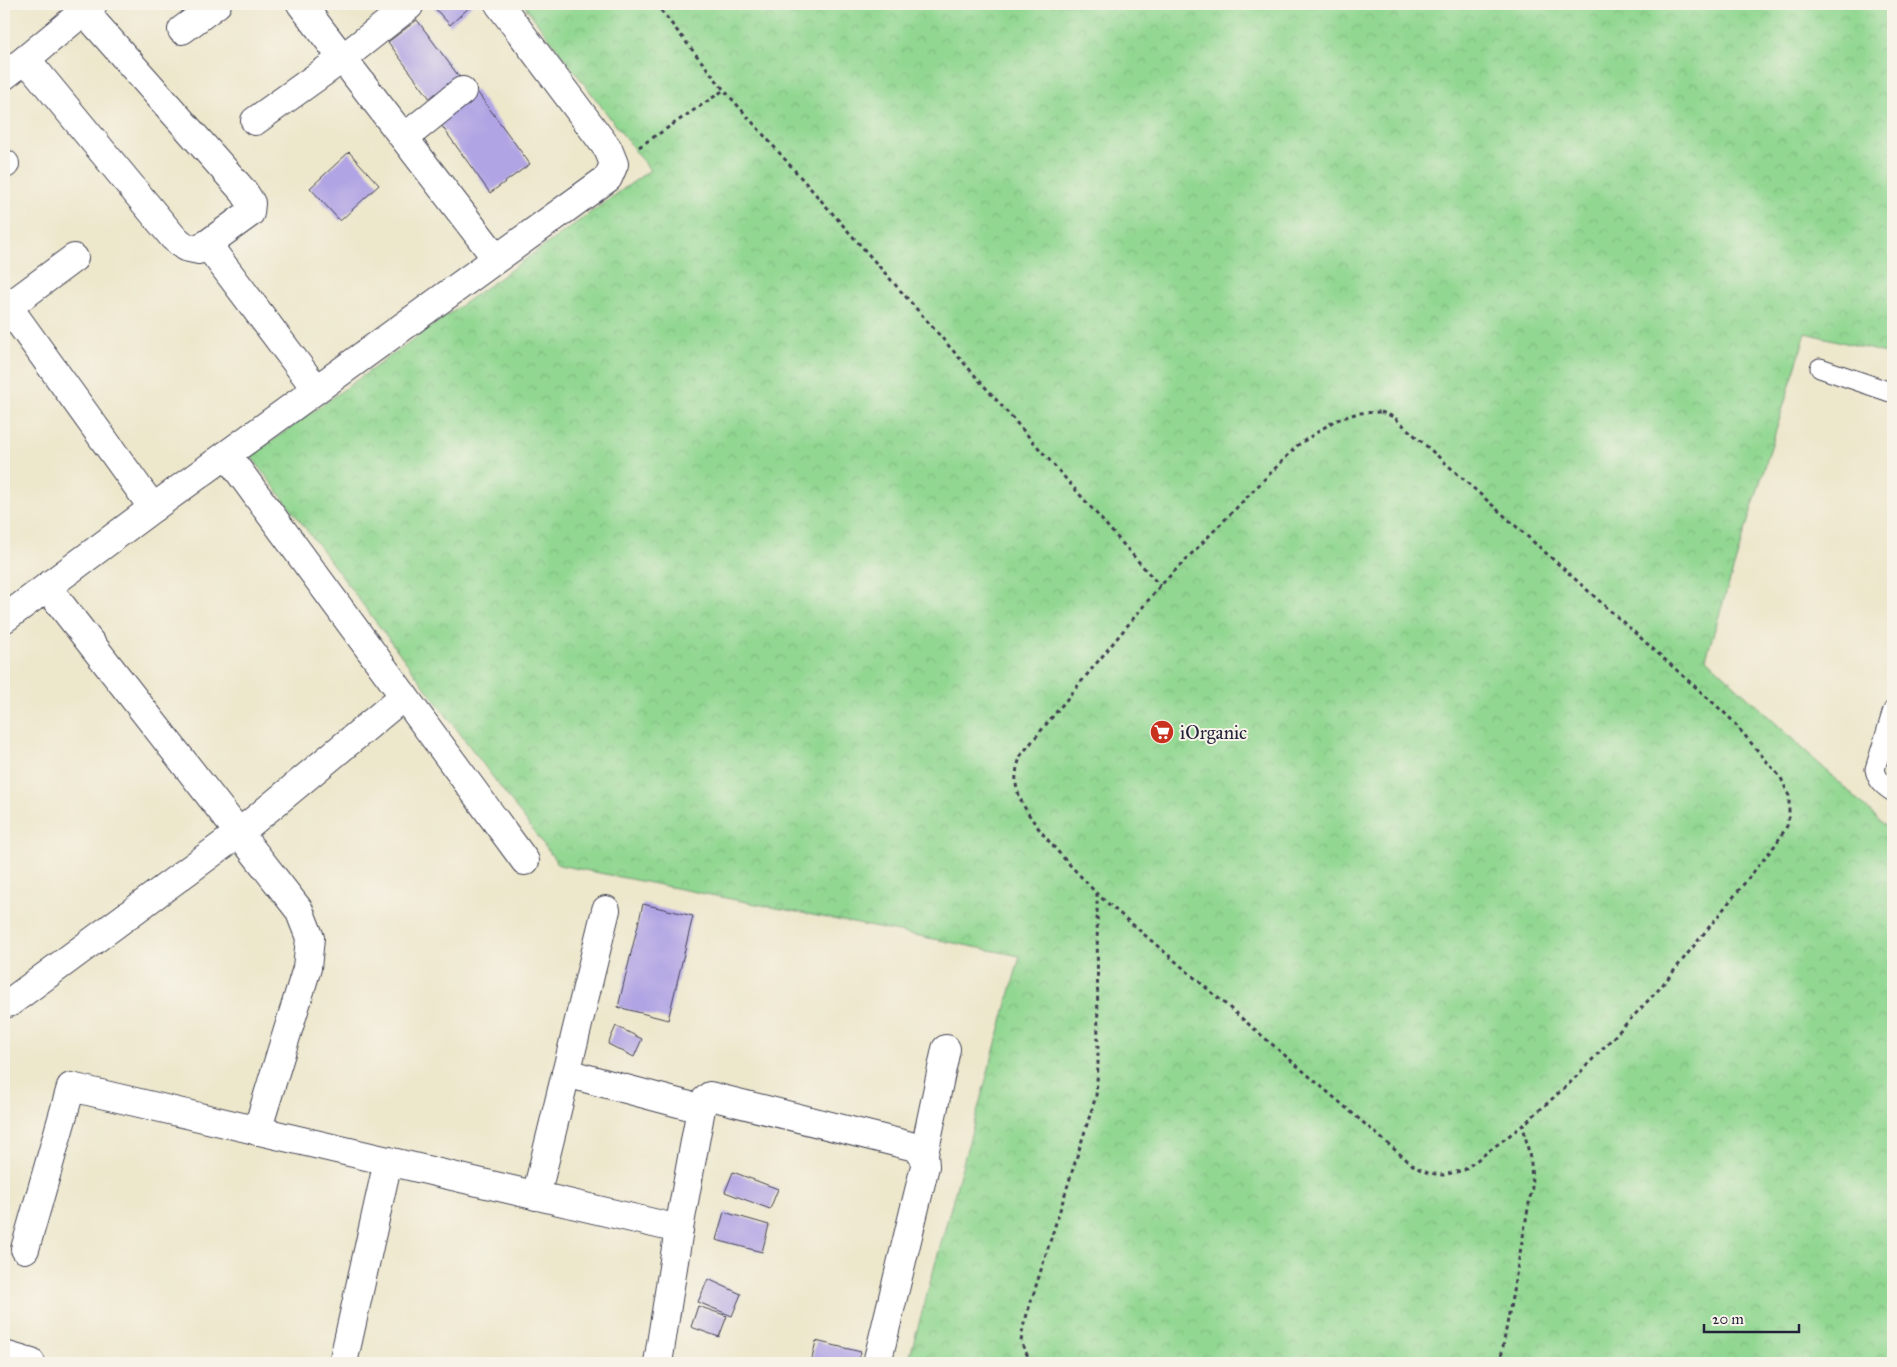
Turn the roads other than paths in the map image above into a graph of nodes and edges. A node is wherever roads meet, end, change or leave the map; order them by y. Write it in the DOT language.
graph roads {
  1 [pos="217,4"];
  2 [pos="301,4"];
  3 [pos="499,4"];
  4 [pos="409,6"];
  5 [pos="88,7"];
  6 [pos="182,30"];
  7 [pos="343,58"];
  8 [pos="26,59"];
  9 [pos="4,76"];
  10 [pos="462,91"];
  11 [pos="255,121"];
  12 [pos="404,138"];
  13 [pos="207,244"];
  14 [pos="74,258"];
  15 [pos="496,258"];
  16 [pos="5,306"];
  17 [pos="1820,368"];
  18 [pos="316,389"];
  19 [pos="1893,393"];
  20 [pos="227,455"];
  21 [pos="153,508"];
  22 [pos="47,587"];
  23 [pos="4,618"];
  24 [pos="404,696"];
  25 [pos="1893,710"];
  26 [pos="1893,792"];
  27 [pos="239,833"];
  28 [pos="525,861"];
  29 [pos="606,910"];
  30 [pos="9,1004"];
  31 [pos="946,1049"];
  32 [pos="566,1073"];
  33 [pos="701,1109"];
  34 [pos="257,1131"];
  35 [pos="924,1154"];
  36 [pos="388,1161"];
  37 [pos="536,1196"];
  38 [pos="679,1229"];
  39 [pos="25,1249"];
  40 [pos="4,1355"];
  41 [pos="31,1363"];
  42 [pos="342,1363"];
  43 [pos="658,1363"];
  44 [pos="877,1363"];
  1 -- 6 [label="street"];
  2 -- 7 [label="street"];
  3 -- 15 [label="street"];
  4 -- 7 [label="street"];
  5 -- 8 [label="street"];
  5 -- 13 [label="street"];
  7 -- 11 [label="street"];
  7 -- 12 [label="street"];
  8 -- 9 [label="street"];
  8 -- 13 [label="street"];
  10 -- 12 [label="street"];
  12 -- 15 [label="street"];
  13 -- 18 [label="street"];
  14 -- 16 [label="street"];
  15 -- 18 [label="street"];
  16 -- 21 [label="street"];
  17 -- 19 [label="lane"];
  18 -- 20 [label="street"];
  20 -- 21 [label="street"];
  20 -- 24 [label="street"];
  21 -- 22 [label="street"];
  22 -- 23 [label="street"];
  22 -- 27 [label="street"];
  24 -- 27 [label="street"];
  24 -- 28 [label="street"];
  25 -- 26 [label="lane"];
  27 -- 30 [label="street"];
  27 -- 34 [label="street"];
  29 -- 32 [label="street"];
  31 -- 35 [label="street"];
  32 -- 33 [label="street"];
  32 -- 37 [label="street"];
  33 -- 35 [label="street"];
  33 -- 38 [label="street"];
  34 -- 36 [label="street"];
  34 -- 39 [label="street"];
  35 -- 44 [label="street"];
  36 -- 37 [label="street"];
  36 -- 42 [label="street"];
  37 -- 38 [label="street"];
  38 -- 43 [label="street"];
  40 -- 41 [label="street"];
}
